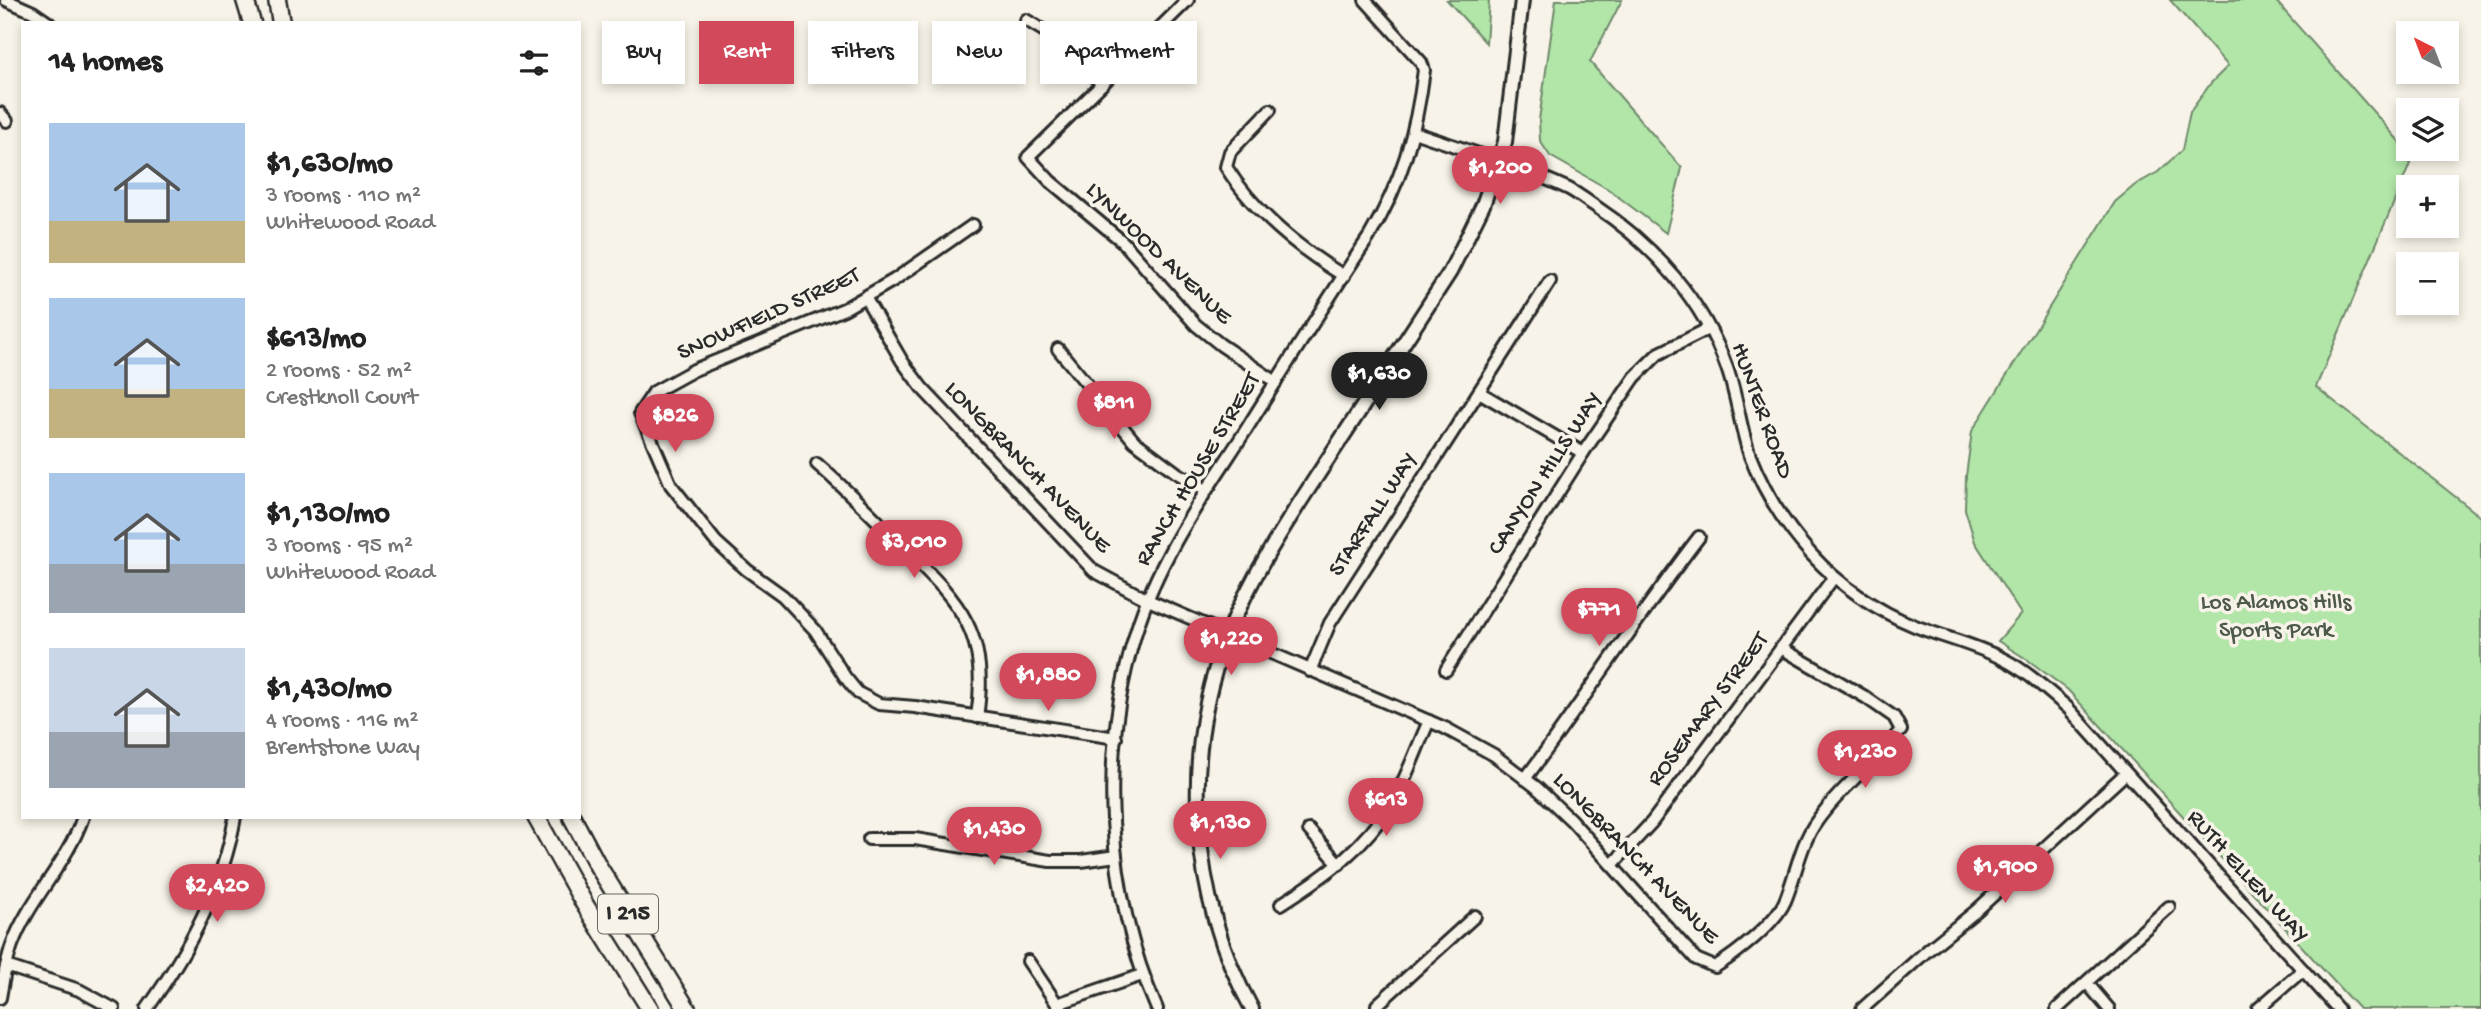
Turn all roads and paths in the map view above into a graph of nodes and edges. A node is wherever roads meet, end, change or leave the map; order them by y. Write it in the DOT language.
graph roads {
  1 [pos="6,0"];
  2 [pos="39,0"];
  3 [pos="245,0"];
  4 [pos="250,0"];
  5 [pos="276,0"];
  6 [pos="1188,0"];
  7 [pos="1365,0"];
  8 [pos="1522,0"];
  9 [pos="33,12"];
  10 [pos="1026,20"];
  11 [pos="46,21"];
  12 [pos="252,21"];
  13 [pos="253,21"];
  14 [pos="281,21"];
  15 [pos="1166,21"];
  16 [pos="1040,28"];
  17 [pos="1102,84"];
  18 [pos="1270,110"];
  19 [pos="1414,132"];
  20 [pos="1498,162"];
  21 [pos="973,225"];
  22 [pos="1343,276"];
  23 [pos="1550,281"];
  24 [pos="865,297"];
  25 [pos="1708,329"];
  26 [pos="1058,349"];
  27 [pos="1276,382"];
  28 [pos="1479,392"];
  29 [pos="1583,453"];
  30 [pos="817,464"];
  31 [pos="1206,490"];
  32 [pos="1699,537"];
  33 [pos="1834,577"];
  34 [pos="1148,600"];
  35 [pos="1227,635"];
  36 [pos="1781,648"];
  37 [pos="1446,670"];
  38 [pos="1310,671"];
  39 [pos="977,717"];
  40 [pos="1429,721"];
  41 [pos="1116,738"];
  42 [pos="2124,774"];
  43 [pos="1525,779"];
  44 [pos="82,819"];
  45 [pos="235,819"];
  46 [pos="537,819"];
  47 [pos="573,819"];
  48 [pos="1310,830"];
  49 [pos="869,839"];
  50 [pos="1116,856"];
  51 [pos="1339,864"];
  52 [pos="1612,865"];
  53 [pos="1281,904"];
  54 [pos="2169,907"];
  55 [pos="1475,916"];
  56 [pos="1028,961"];
  57 [pos="6,966"];
  58 [pos="2303,970"];
  59 [pos="1142,975"];
  60 [pos="2087,984"];
  61 [pos="0,998"];
  62 [pos="114,1009"];
  63 [pos="147,1009"];
  64 [pos="650,1009"];
  65 [pos="687,1009"];
  66 [pos="1157,1009"];
  67 [pos="1252,1009"];
  68 [pos="1377,1009"];
  69 [pos="1862,1009"];
  70 [pos="2057,1009"];
  71 [pos="2109,1009"];
  72 [pos="2258,1009"];
  73 [pos="2338,1009"];
  1 -- 9 [label="street"];
  2 -- 9 [label="street"];
  3 -- 12 [label="highway"];
  4 -- 13 [label="highway"];
  5 -- 14 [label="highway"];
  6 -- 15 [label="street, LYNWOOD AVENUE"];
  7 -- 19 [label="street, RANCH HOUSE STREET"];
  8 -- 20 [label="main road"];
  9 -- 11 [label="street"];
  10 -- 16 [label="street"];
  17 -- 27 [label="street, LYNWOOD AVENUE"];
  18 -- 22 [label="street"];
  19 -- 20 [label="street, HUNTER ROAD"];
  19 -- 22 [label="street, RANCH HOUSE STREET"];
  20 -- 25 [label="street, HUNTER ROAD"];
  20 -- 35 [label="main road"];
  21 -- 24 [label="street, SNOWFIELD STREET"];
  22 -- 27 [label="street, RANCH HOUSE STREET"];
  23 -- 28 [label="street, STARFALL WAY"];
  24 -- 34 [label="street, LONGBRANCH AVENUE"];
  24 -- 39 [label="street, SNOWFIELD STREET"];
  25 -- 29 [label="street, CANYON HILLS WAY"];
  25 -- 33 [label="street, HUNTER ROAD"];
  26 -- 31 [label="street"];
  27 -- 31 [label="street, RANCH HOUSE STREET"];
  28 -- 29 [label="street"];
  28 -- 38 [label="street, STARFALL WAY"];
  29 -- 37 [label="street, CANYON HILLS WAY"];
  30 -- 39 [label="street"];
  31 -- 34 [label="street, RANCH HOUSE STREET"];
  32 -- 43 [label="street"];
  33 -- 36 [label="street, ROSEMARY STREET"];
  33 -- 42 [label="street, HUNTER ROAD"];
  34 -- 35 [label="street, LONGBRANCH AVENUE"];
  34 -- 41 [label="street, RANCH HOUSE STREET"];
  35 -- 38 [label="street, LONGBRANCH AVENUE"];
  35 -- 67 [label="main road"];
  36 -- 52 [label="street, ROSEMARY STREET"];
  36 -- 52 [label="street, LONGBRANCH AVENUE"];
  38 -- 40 [label="street, LONGBRANCH AVENUE"];
  39 -- 41 [label="street"];
  40 -- 43 [label="street, LONGBRANCH AVENUE"];
  40 -- 51 [label="street"];
  41 -- 50 [label="street, RANCH HOUSE STREET"];
  42 -- 58 [label="street, RUTH ELLEN WAY"];
  42 -- 69 [label="street"];
  43 -- 52 [label="street, LONGBRANCH AVENUE"];
  44 -- 57 [label="street"];
  45 -- 63 [label="street"];
  46 -- 64 [label="highway, I 215"];
  47 -- 65 [label="highway, I 215"];
  48 -- 51 [label="street"];
  49 -- 50 [label="street"];
  50 -- 59 [label="street, RANCH HOUSE STREET"];
  51 -- 53 [label="street"];
  54 -- 60 [label="street"];
  55 -- 68 [label="street"];
  56 -- 59 [label="street"];
  57 -- 61 [label="street"];
  57 -- 62 [label="street"];
  58 -- 72 [label="street"];
  58 -- 73 [label="street, RUTH ELLEN WAY"];
  59 -- 66 [label="street, RANCH HOUSE STREET"];
  60 -- 70 [label="street"];
  60 -- 71 [label="street"];
}
